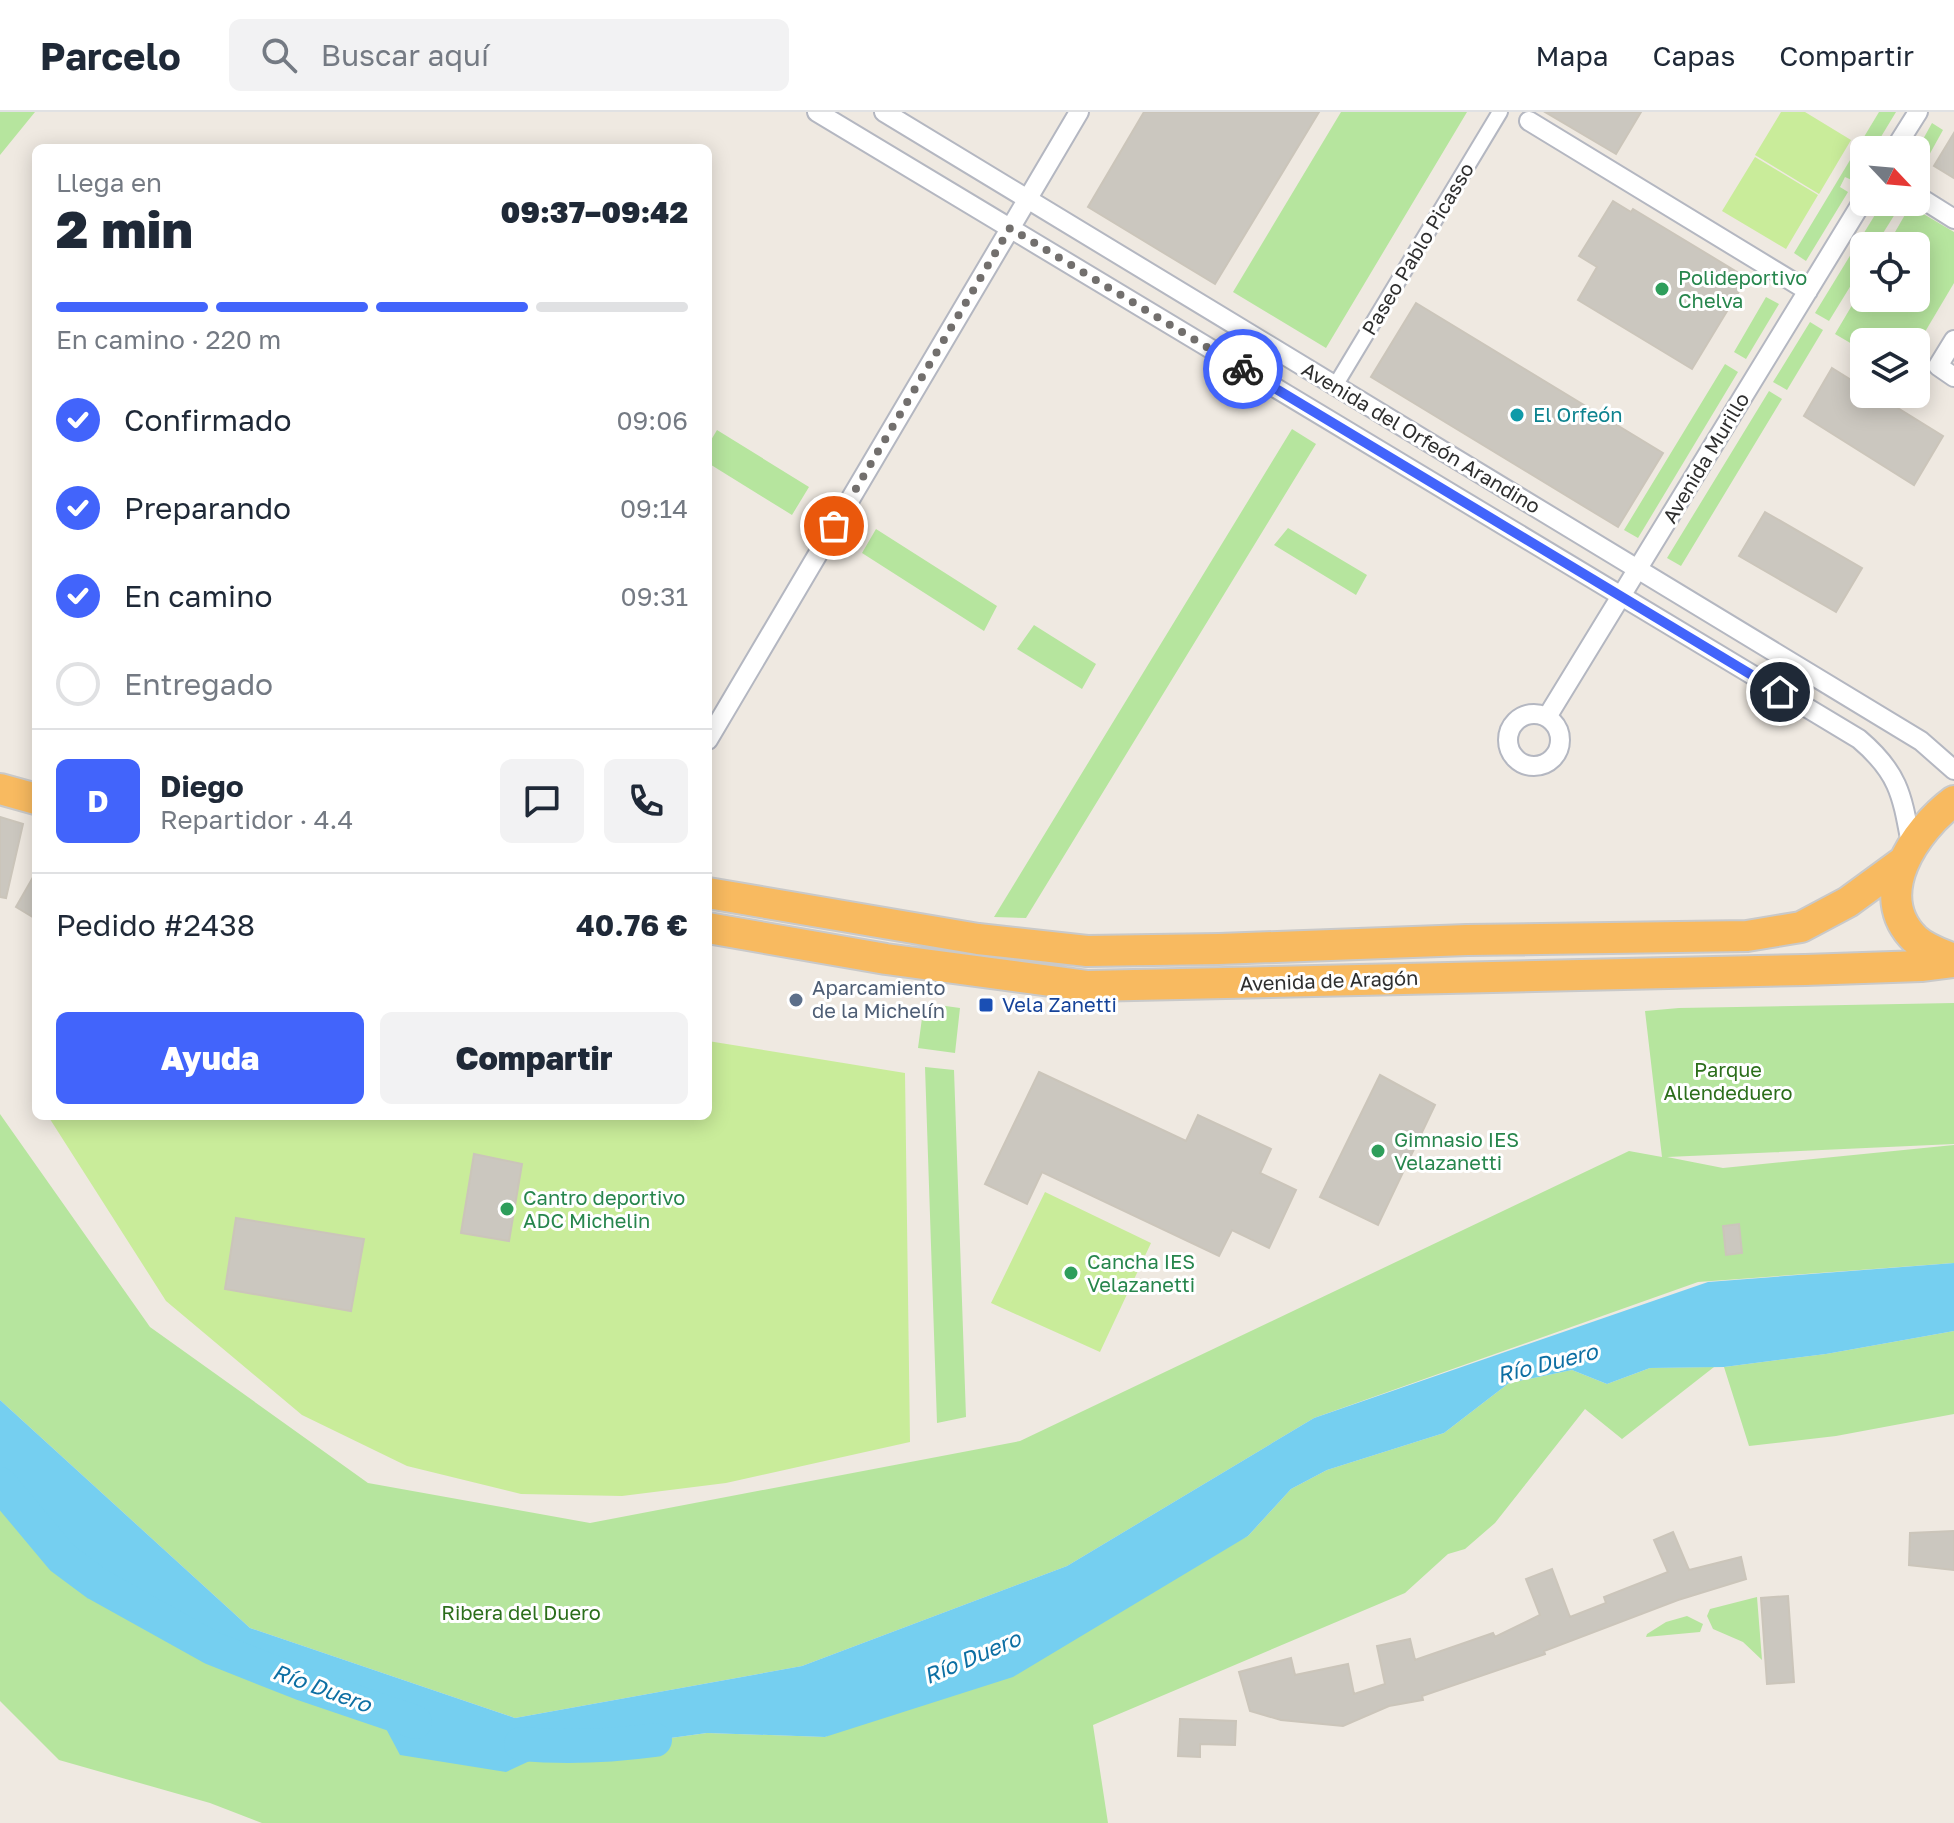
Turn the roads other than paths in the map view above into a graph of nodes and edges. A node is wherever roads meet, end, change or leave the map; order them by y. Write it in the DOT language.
graph roads {
  1 [pos="817,112"];
  2 [pos="884,112"];
  3 [pos="1079,112"];
  4 [pos="1500,112"];
  5 [pos="1918,112"];
  6 [pos="1529,121"];
  7 [pos="1903,136"];
  8 [pos="1028,197"];
  9 [pos="1930,204"];
  10 [pos="1854,216"];
  11 [pos="1954,219"];
  12 [pos="1010,228"];
  13 [pos="1808,291"];
  14 [pos="1954,340"];
  15 [pos="1954,377"];
  16 [pos="1335,386"];
  17 [pos="1638,569"];
  18 [pos="1621,598"];
  19 [pos="1547,717"];
  20 [pos="712,733"];
  21 [pos="1954,770"];
  22 [pos="0,789"];
  23 [pos="32,795"];
  24 [pos="1954,801"];
  25 [pos="1908,852"];
  26 [pos="712,894"];
  27 [pos="712,929"];
  28 [pos="1954,960"];
  1 -- 12 [label="street, Avenida del Orfeón Arandino"];
  2 -- 8 [label="street, Avenida del Orfeón Arandino"];
  3 -- 8 [label="street"];
  4 -- 16 [label="street, Paseo Pablo Picasso"];
  5 -- 7 [label="street"];
  6 -- 13 [label="street"];
  8 -- 12 [label="street"];
  8 -- 16 [label="street, Avenida del Orfeón Arandino"];
  9 -- 11 [label="street"];
  10 -- 13 [label="street, Avenida Murillo"];
  12 -- 18 [label="street, Avenida del Orfeón Arandino"];
  12 -- 20 [label="street"];
  13 -- 17 [label="street, Avenida Murillo"];
  14 -- 15 [label="street"];
  16 -- 17 [label="street, Avenida del Orfeón Arandino"];
  17 -- 18 [label="street, Avenida Murillo"];
  17 -- 21 [label="street, Avenida del Orfeón Arandino"];
  18 -- 19 [label="street, Avenida Murillo"];
  18 -- 25 [label="street, Avenida del Orfeón Arandino"];
  22 -- 23 [label="highway"];
  24 -- 25 [label="highway, Avenida de Aragón"];
  25 -- 26 [label="highway, Avenida de Aragón"];
  25 -- 28 [label="highway"];
  27 -- 28 [label="highway, Avenida de Aragón"];
}
